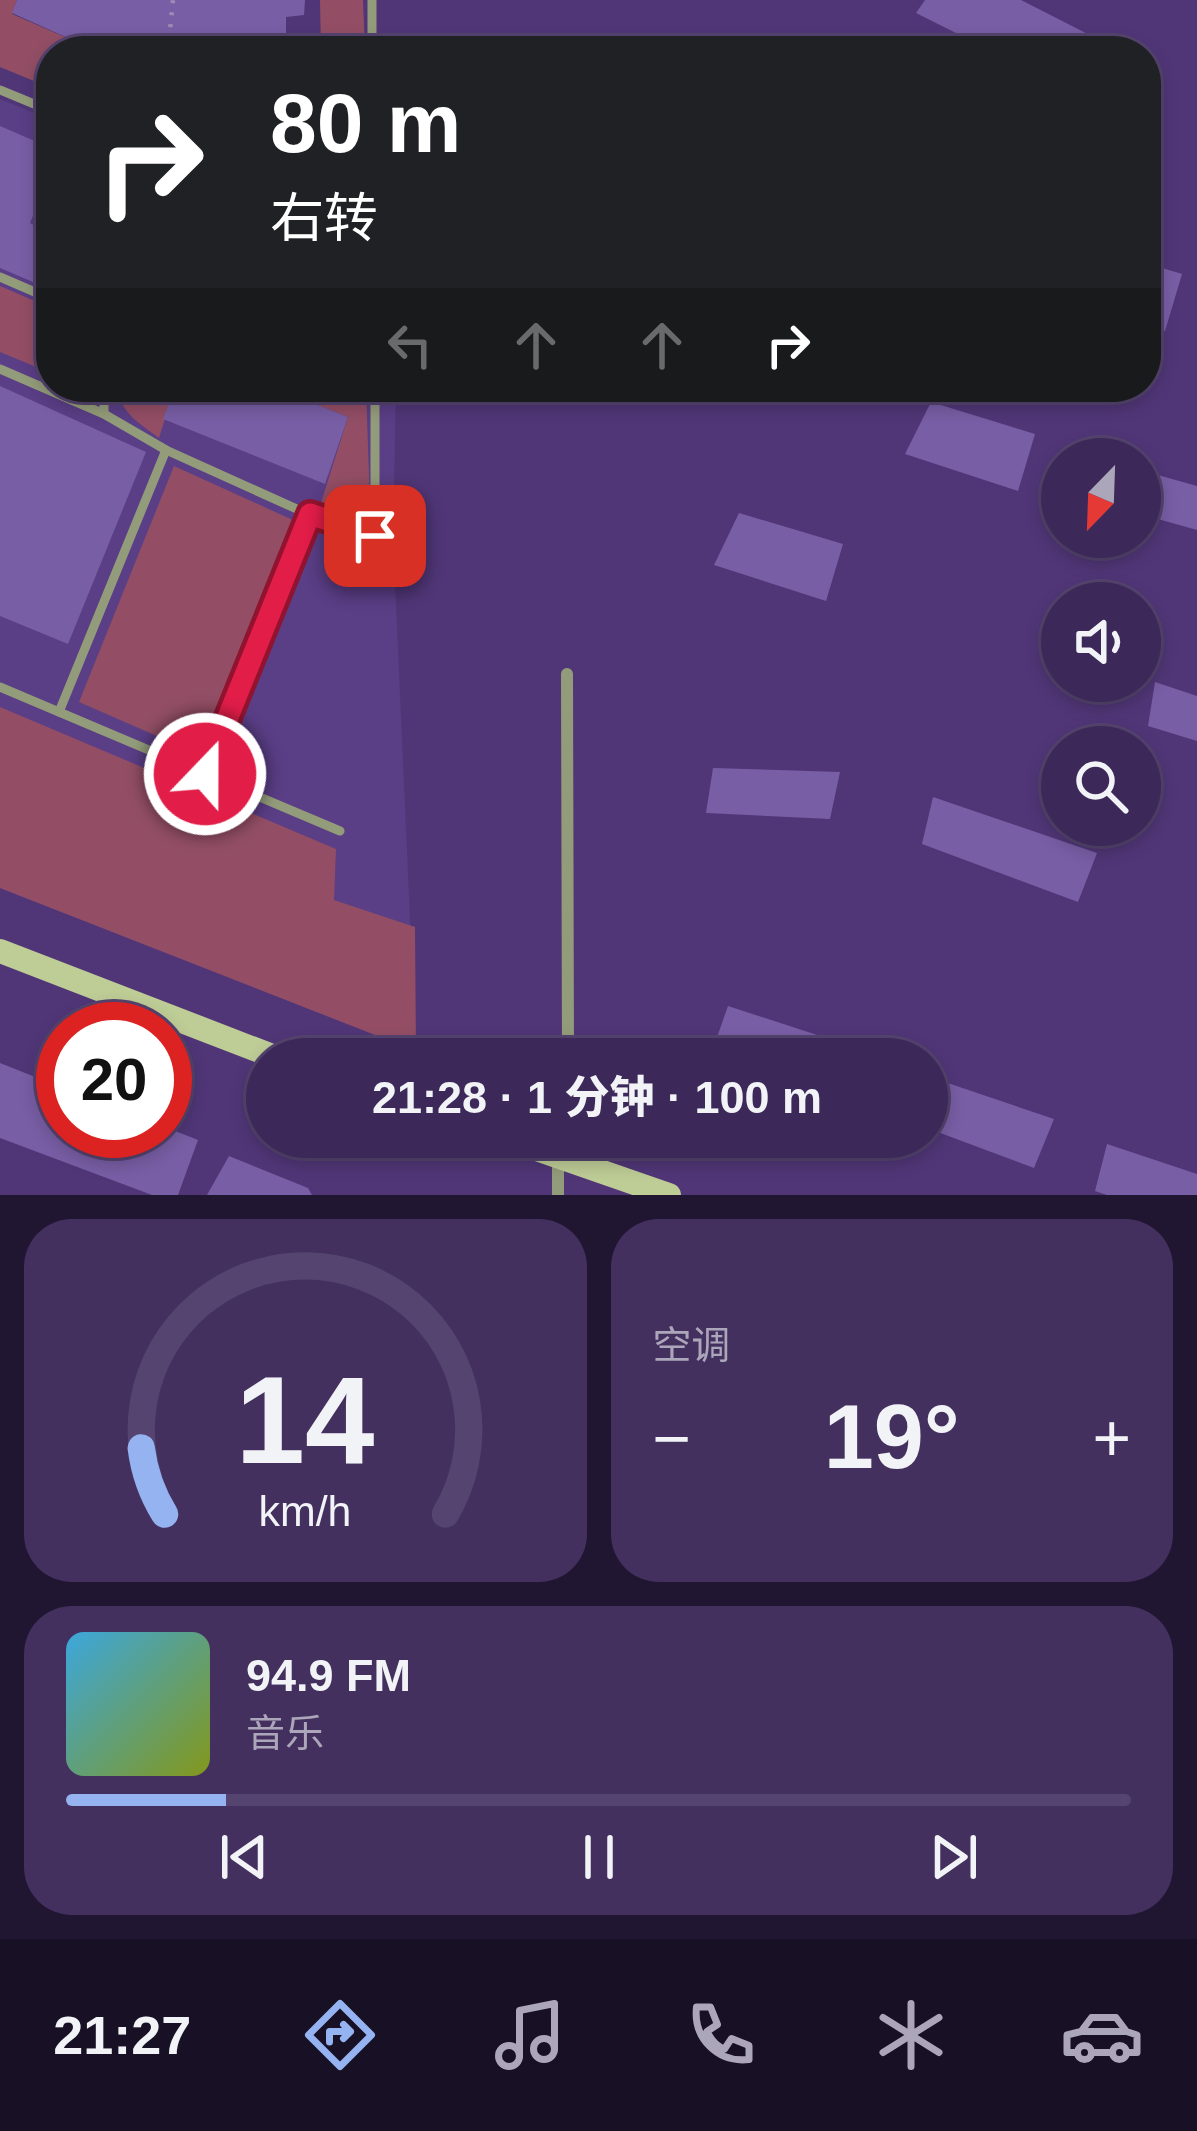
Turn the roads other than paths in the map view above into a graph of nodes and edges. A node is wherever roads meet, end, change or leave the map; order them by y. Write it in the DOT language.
graph roads {
  1 [pos="372,0"];
  2 [pos="372,36"];
  3 [pos="0,91"];
  4 [pos="36,105"];
  5 [pos="0,277"];
  6 [pos="36,293"];
  7 [pos="0,369"];
  8 [pos="36,385"];
  9 [pos="76,402"];
  10 [pos="104,402"];
  11 [pos="375,402"];
  12 [pos="104,414"];
  13 [pos="166,450"];
  14 [pos="310,514"];
  15 [pos="567,674"];
  16 [pos="0,687"];
  17 [pos="59,712"];
  18 [pos="205,774"];
  19 [pos="340,831"];
  20 [pos="0,951"];
  21 [pos="568,1038"];
  22 [pos="246,1046"];
  23 [pos="560,1158"];
  24 [pos="587,1158"];
  25 [pos="558,1195"];
  26 [pos="669,1195"];
  1 -- 2 [label="lane"];
  3 -- 4 [label="lane"];
  5 -- 6 [label="lane"];
  7 -- 8 [label="lane"];
  9 -- 12 [label="lane"];
  10 -- 12 [label="lane"];
  11 -- 14 [label="lane"];
  12 -- 13 [label="lane"];
  13 -- 14 [label="lane"];
  13 -- 17 [label="lane"];
  14 -- 18 [label="lane"];
  15 -- 21 [label="street"];
  16 -- 17 [label="lane"];
  17 -- 18 [label="lane"];
  18 -- 19 [label="lane"];
  20 -- 22 [label="main road"];
  23 -- 25 [label="street"];
  24 -- 26 [label="main road"];
}
